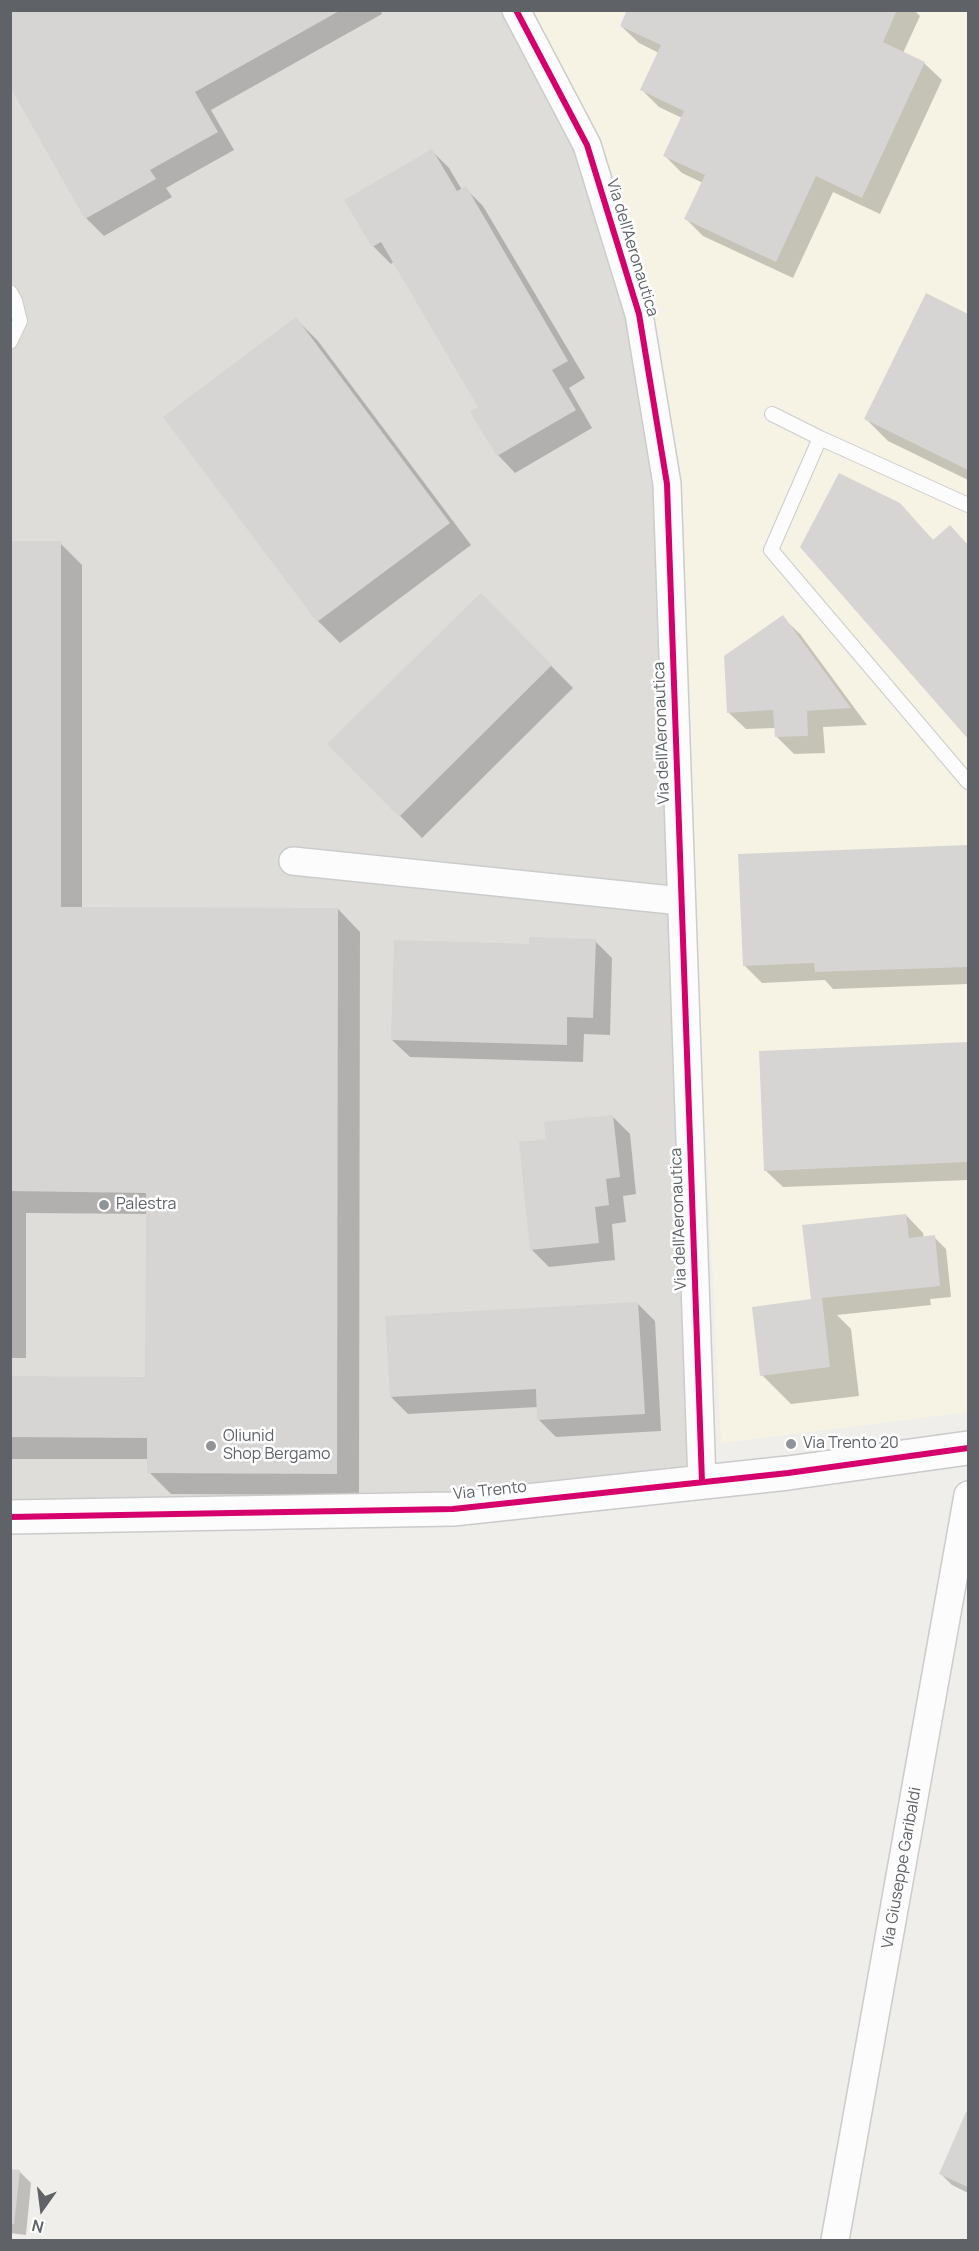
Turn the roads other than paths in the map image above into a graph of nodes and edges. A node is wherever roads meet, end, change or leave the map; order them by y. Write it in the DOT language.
graph roads {
  1 [pos="516,10"];
  2 [pos="10,292"];
  3 [pos="10,342"];
  4 [pos="772,414"];
  5 [pos="820,438"];
  6 [pos="969,505"];
  7 [pos="969,782"];
  8 [pos="293,861"];
  9 [pos="681,901"];
  10 [pos="969,1448"];
  11 [pos="702,1482"];
  12 [pos="969,1495"];
  13 [pos="10,1517"];
  14 [pos="836,2241"];
  1 -- 9 [label="street, Via dell'Aeronautica"];
  2 -- 3 [label="lane"];
  4 -- 5 [label="lane"];
  5 -- 6 [label="lane"];
  5 -- 7 [label="lane"];
  8 -- 9 [label="street"];
  9 -- 11 [label="street, Via dell'Aeronautica"];
  10 -- 11 [label="street, Via Trento"];
  11 -- 13 [label="street, Via Trento"];
  12 -- 14 [label="street, Via Giuseppe Garibaldi"];
}
